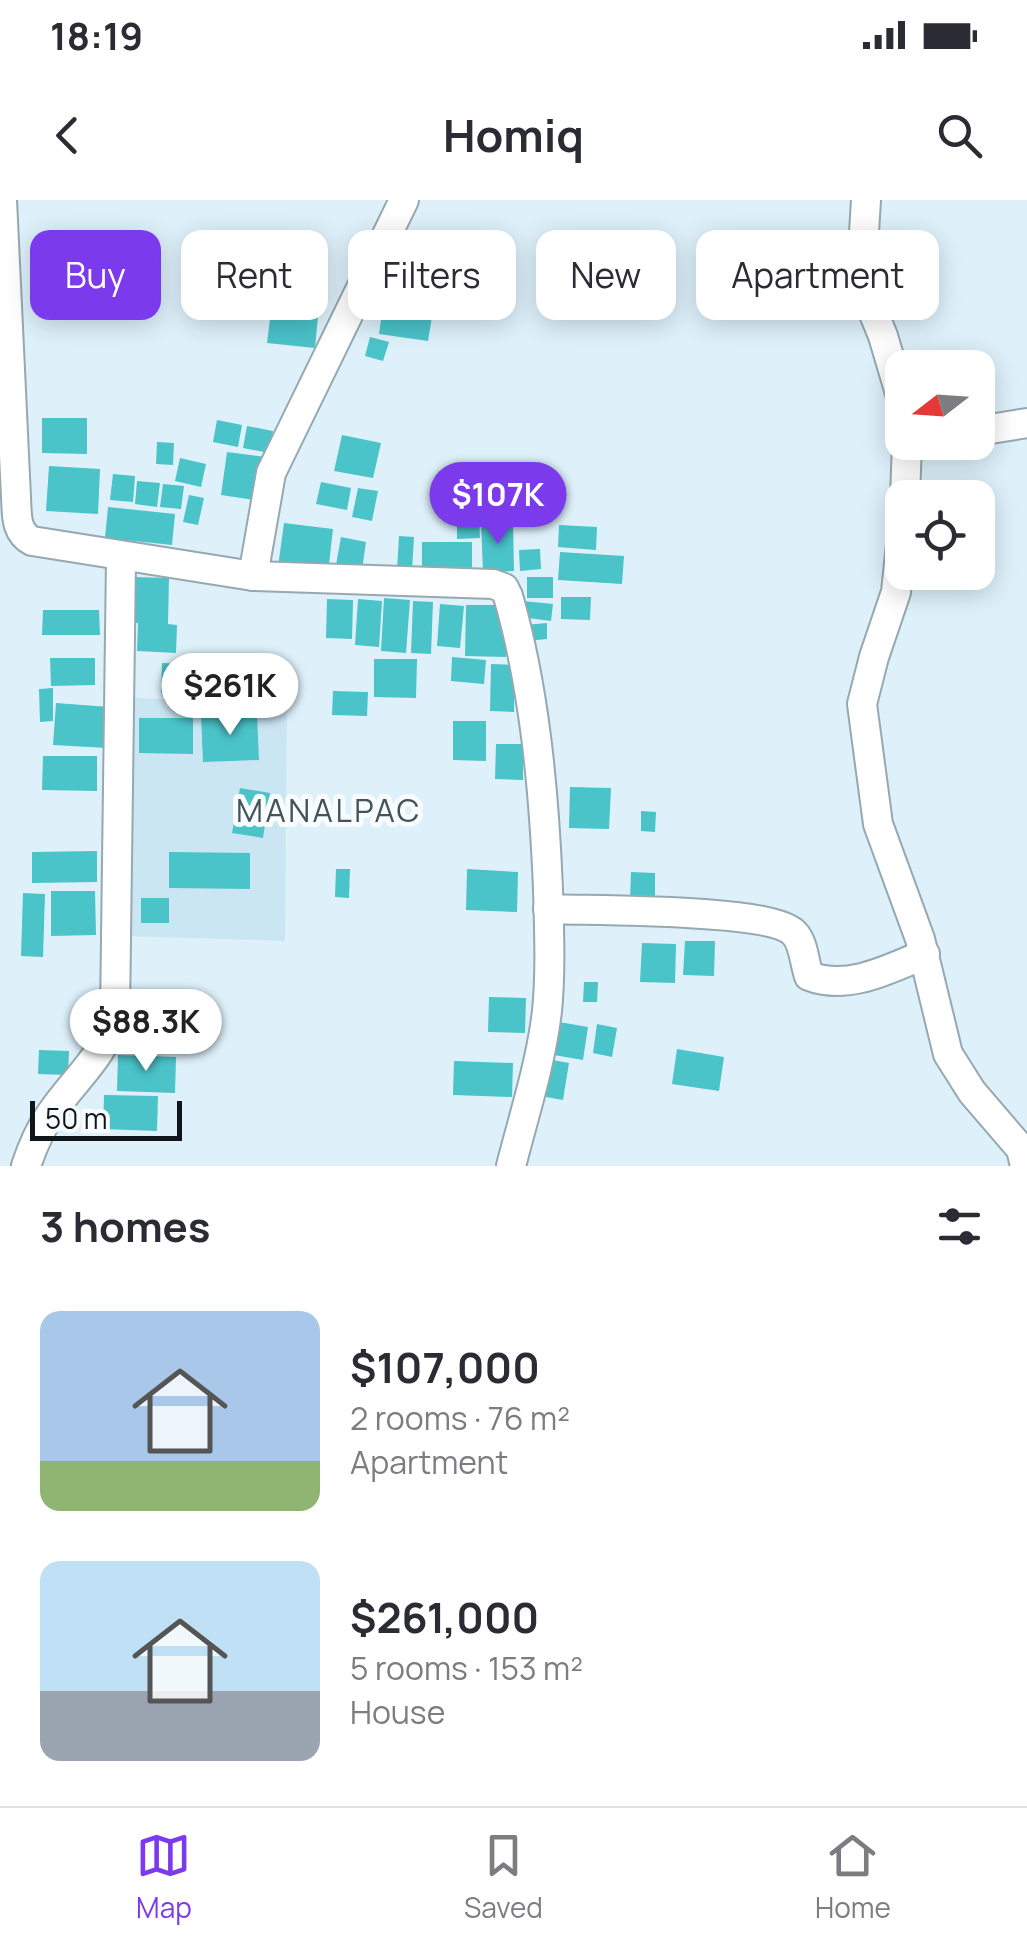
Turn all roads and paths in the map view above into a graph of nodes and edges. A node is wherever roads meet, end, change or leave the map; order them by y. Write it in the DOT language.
graph roads {
  1 [pos="2,200"];
  2 [pos="404,200"];
  3 [pos="866,200"];
  4 [pos="888,350"];
  5 [pos="1027,423"];
  6 [pos="995,428"];
  7 [pos="122,558"];
  8 [pos="253,576"];
  9 [pos="896,590"];
  10 [pos="548,909"];
  11 [pos="925,954"];
  12 [pos="26,1166"];
  13 [pos="511,1166"];
  14 [pos="1025,1166"];
  1 -- 7 [label="street"];
  2 -- 8 [label="street"];
  3 -- 4 [label="street"];
  5 -- 6 [label="street"];
  7 -- 8 [label="street"];
  7 -- 12 [label="street"];
  8 -- 10 [label="street"];
  9 -- 11 [label="street"];
  10 -- 11 [label="street"];
  10 -- 13 [label="street"];
  11 -- 14 [label="street"];
}
